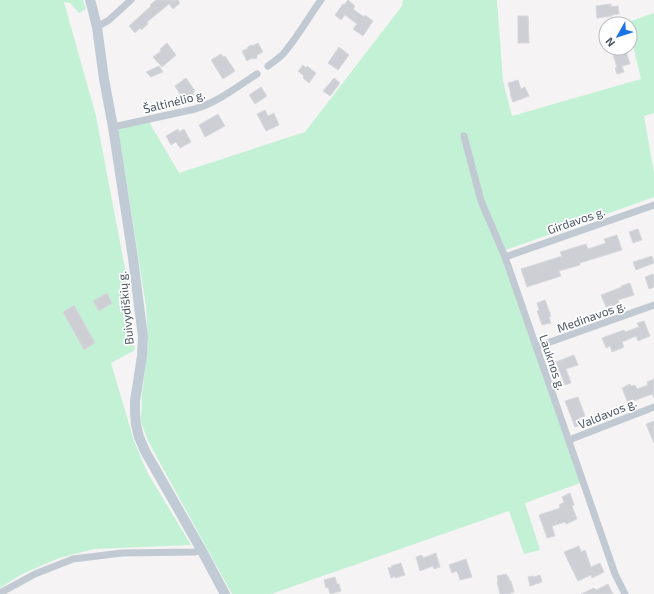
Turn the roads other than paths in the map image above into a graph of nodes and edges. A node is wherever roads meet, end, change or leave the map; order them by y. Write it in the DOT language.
graph roads {
  1 [pos="90,0"];
  2 [pos="131,0"];
  3 [pos="321,0"];
  4 [pos="97,27"];
  5 [pos="268,66"];
  6 [pos="257,74"];
  7 [pos="113,127"];
  8 [pos="464,136"];
  9 [pos="654,205"];
  10 [pos="505,257"];
  11 [pos="654,305"];
  12 [pos="536,347"];
  13 [pos="654,407"];
  14 [pos="569,440"];
  15 [pos="202,551"];
  16 [pos="0,593"];
  17 [pos="225,594"];
  18 [pos="625,594"];
  1 -- 4 [label="main road, Buivydiškių g."];
  2 -- 4 [label="street"];
  3 -- 5 [label="street"];
  4 -- 7 [label="main road, Buivydiškių g."];
  6 -- 7 [label="street, Šaltinėlio g."];
  7 -- 15 [label="main road, Buivydiškių g."];
  8 -- 10 [label="street, Lauknos g."];
  9 -- 10 [label="street, Girdavos g."];
  10 -- 12 [label="street, Lauknos g."];
  11 -- 12 [label="street, Medinavos g."];
  12 -- 14 [label="street, Lauknos g."];
  13 -- 14 [label="street, Valdavos g."];
  14 -- 18 [label="street, Lauknos g."];
  15 -- 16 [label="street"];
  15 -- 17 [label="main road, Buivydiškių g."];
}
